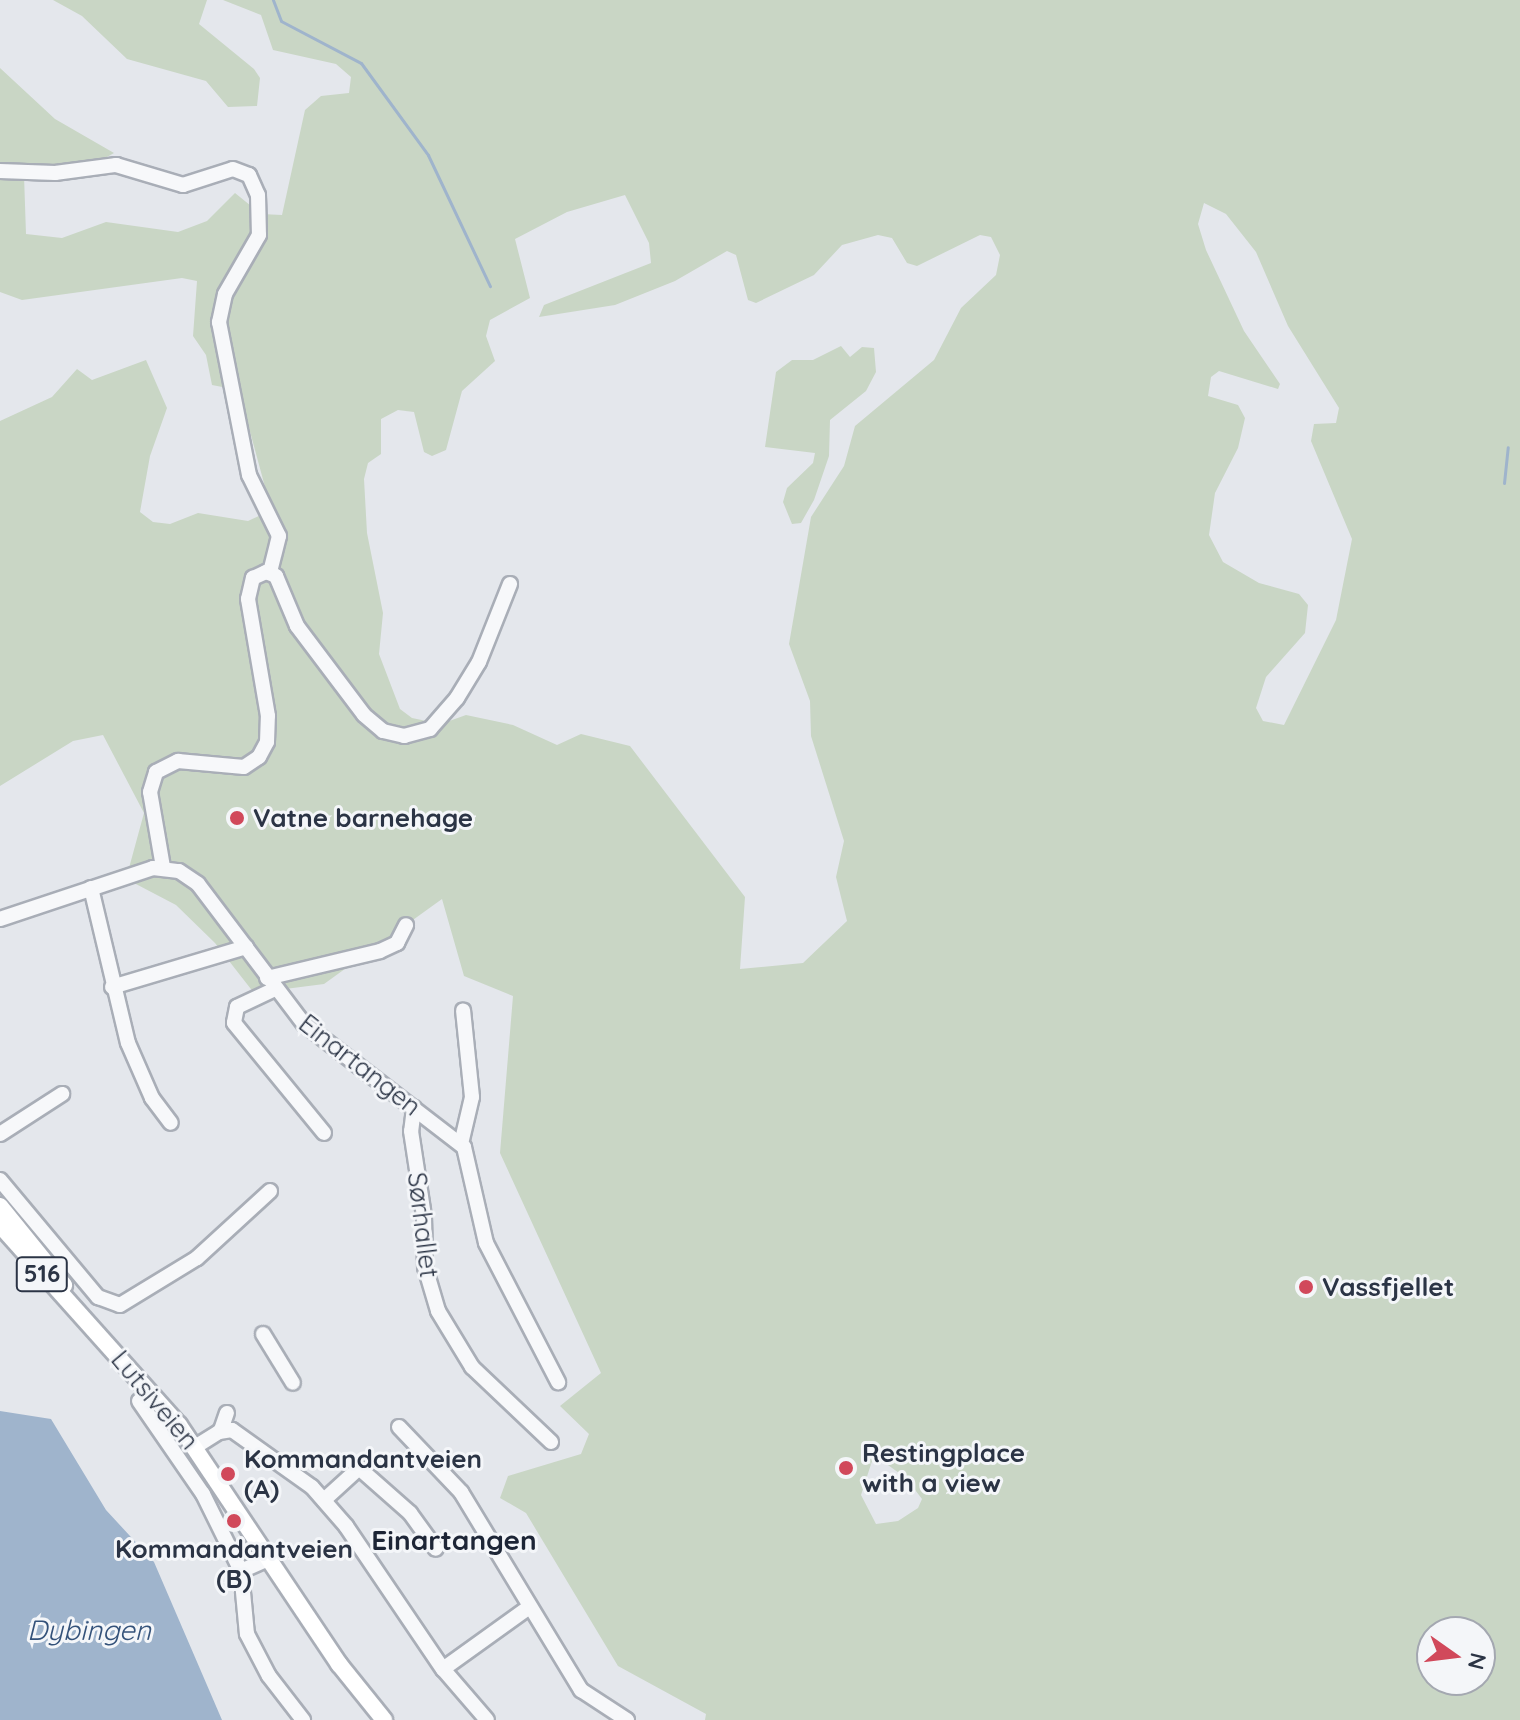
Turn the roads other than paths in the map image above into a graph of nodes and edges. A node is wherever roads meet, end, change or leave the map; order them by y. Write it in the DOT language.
graph roads {
  1 [pos="0,171"];
  2 [pos="270,572"];
  3 [pos="510,584"];
  4 [pos="163,867"];
  5 [pos="91,888"];
  6 [pos="0,919"];
  7 [pos="406,925"];
  8 [pos="246,947"];
  9 [pos="271,984"];
  10 [pos="112,987"];
  11 [pos="463,1010"];
  12 [pos="62,1094"];
  13 [pos="414,1108"];
  14 [pos="171,1123"];
  15 [pos="324,1133"];
  16 [pos="0,1134"];
  17 [pos="461,1144"];
  18 [pos="0,1180"];
  19 [pos="270,1191"];
  20 [pos="0,1206"];
  21 [pos="0,1225"];
  22 [pos="87,1319"];
  23 [pos="263,1334"];
  24 [pos="558,1382"];
  25 [pos="293,1383"];
  26 [pos="139,1401"];
  27 [pos="227,1413"];
  28 [pos="399,1427"];
  29 [pos="221,1430"];
  30 [pos="551,1442"];
  31 [pos="195,1447"];
  32 [pos="324,1500"];
  33 [pos="436,1549"];
  34 [pos="270,1558"];
  35 [pos="241,1571"];
  36 [pos="528,1608"];
  37 [pos="443,1669"];
  38 [pos="303,1720"];
  39 [pos="384,1720"];
  40 [pos="487,1720"];
  41 [pos="627,1720"];
  1 -- 2 [label="street"];
  2 -- 3 [label="street"];
  2 -- 4 [label="street"];
  4 -- 5 [label="street"];
  4 -- 8 [label="street, Einartangen"];
  5 -- 6 [label="street"];
  5 -- 10 [label="street"];
  7 -- 9 [label="street, Einartangen"];
  8 -- 9 [label="street, Einartangen"];
  8 -- 10 [label="street"];
  9 -- 13 [label="street, Einartangen"];
  9 -- 15 [label="street"];
  10 -- 14 [label="street"];
  11 -- 17 [label="street"];
  12 -- 16 [label="street"];
  13 -- 17 [label="street, Einartangen"];
  13 -- 30 [label="street, Sørhallet"];
  17 -- 24 [label="street"];
  18 -- 19 [label="street"];
  20 -- 22 [label="main road, Lutsiveien / 516"];
  21 -- 22 [label="main road, Lutsiveien / 516"];
  22 -- 31 [label="main road, Lutsiveien / 516"];
  23 -- 25 [label="street"];
  26 -- 35 [label="street"];
  27 -- 29 [label="street"];
  28 -- 36 [label="street"];
  29 -- 31 [label="street"];
  29 -- 32 [label="street"];
  31 -- 34 [label="main road, Lutsiveien / 516"];
  32 -- 33 [label="street"];
  32 -- 37 [label="street"];
  34 -- 35 [label="street"];
  34 -- 39 [label="main road, Lutsiveien / 516"];
  35 -- 38 [label="street"];
  36 -- 37 [label="street"];
  36 -- 41 [label="street"];
  37 -- 40 [label="street"];
}
